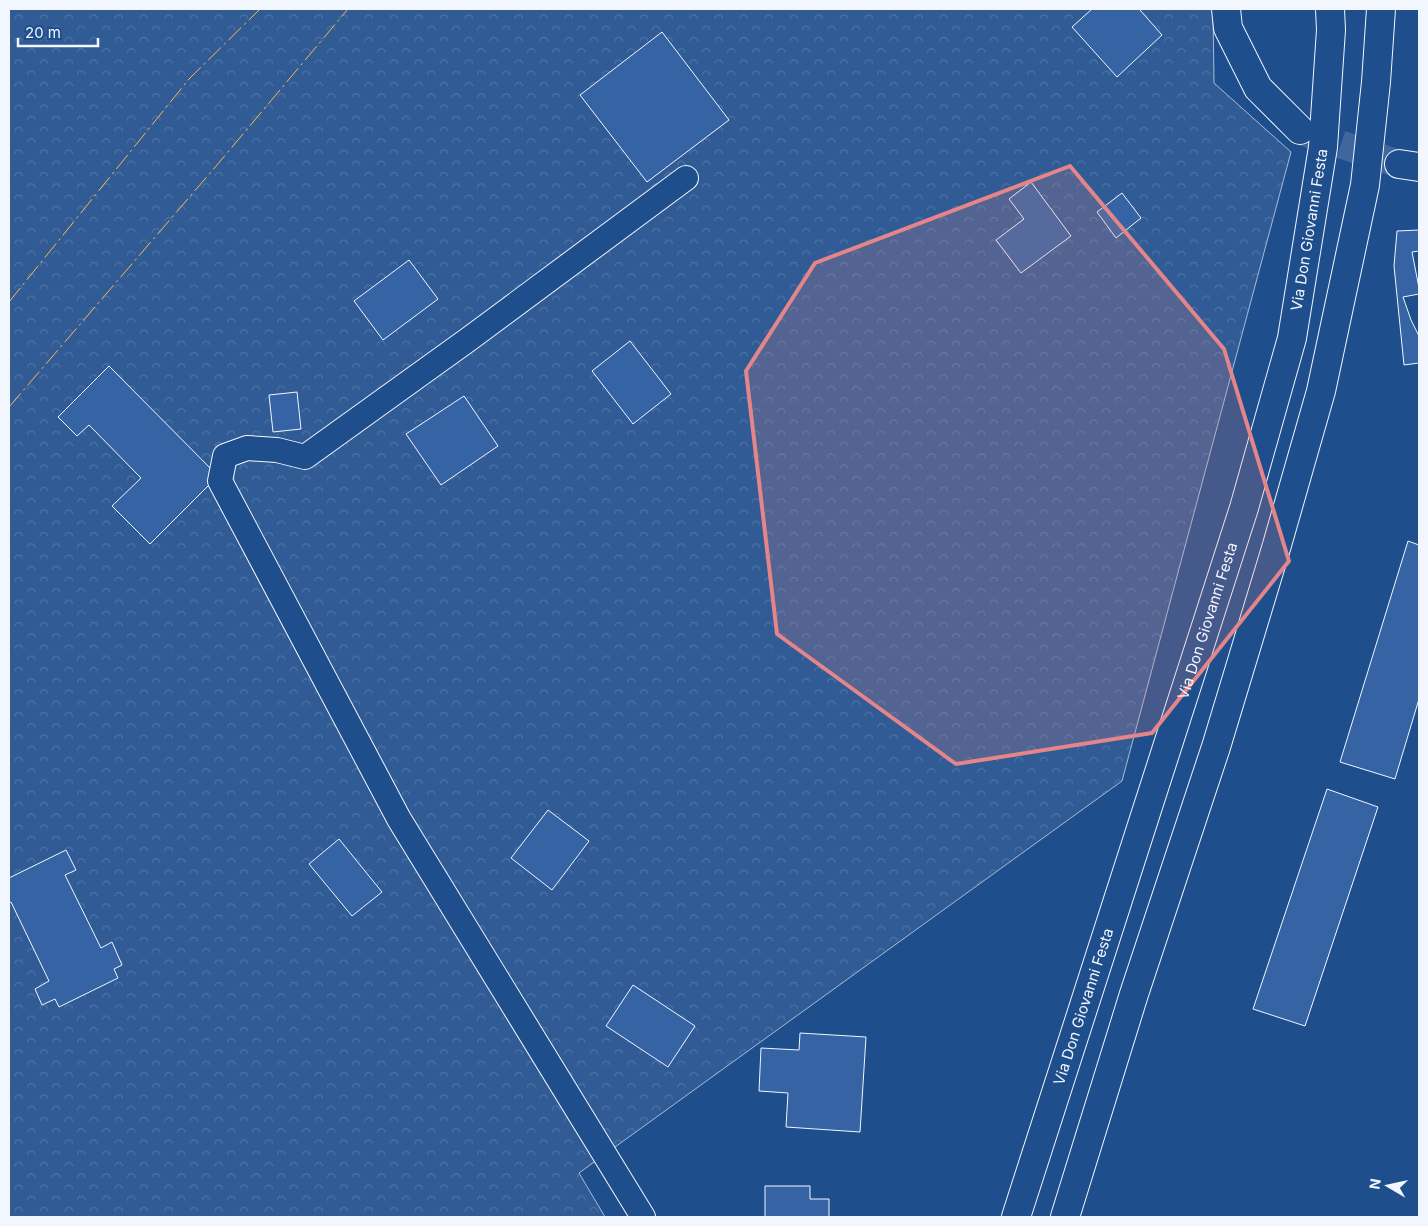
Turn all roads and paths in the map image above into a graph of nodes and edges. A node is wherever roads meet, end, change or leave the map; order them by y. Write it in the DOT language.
graph roads {
  1 [pos="1226,9"];
  2 [pos="1330,9"];
  3 [pos="1381,9"];
  4 [pos="1300,130"];
  5 [pos="686,178"];
  6 [pos="643,1217"];
  7 [pos="1016,1217"];
  8 [pos="1064,1217"];
  1 -- 4 [label="main road"];
  2 -- 7 [label="main road, Via Don Giovanni Festa"];
  3 -- 8 [label="main road"];
  5 -- 6 [label="street"];
}
